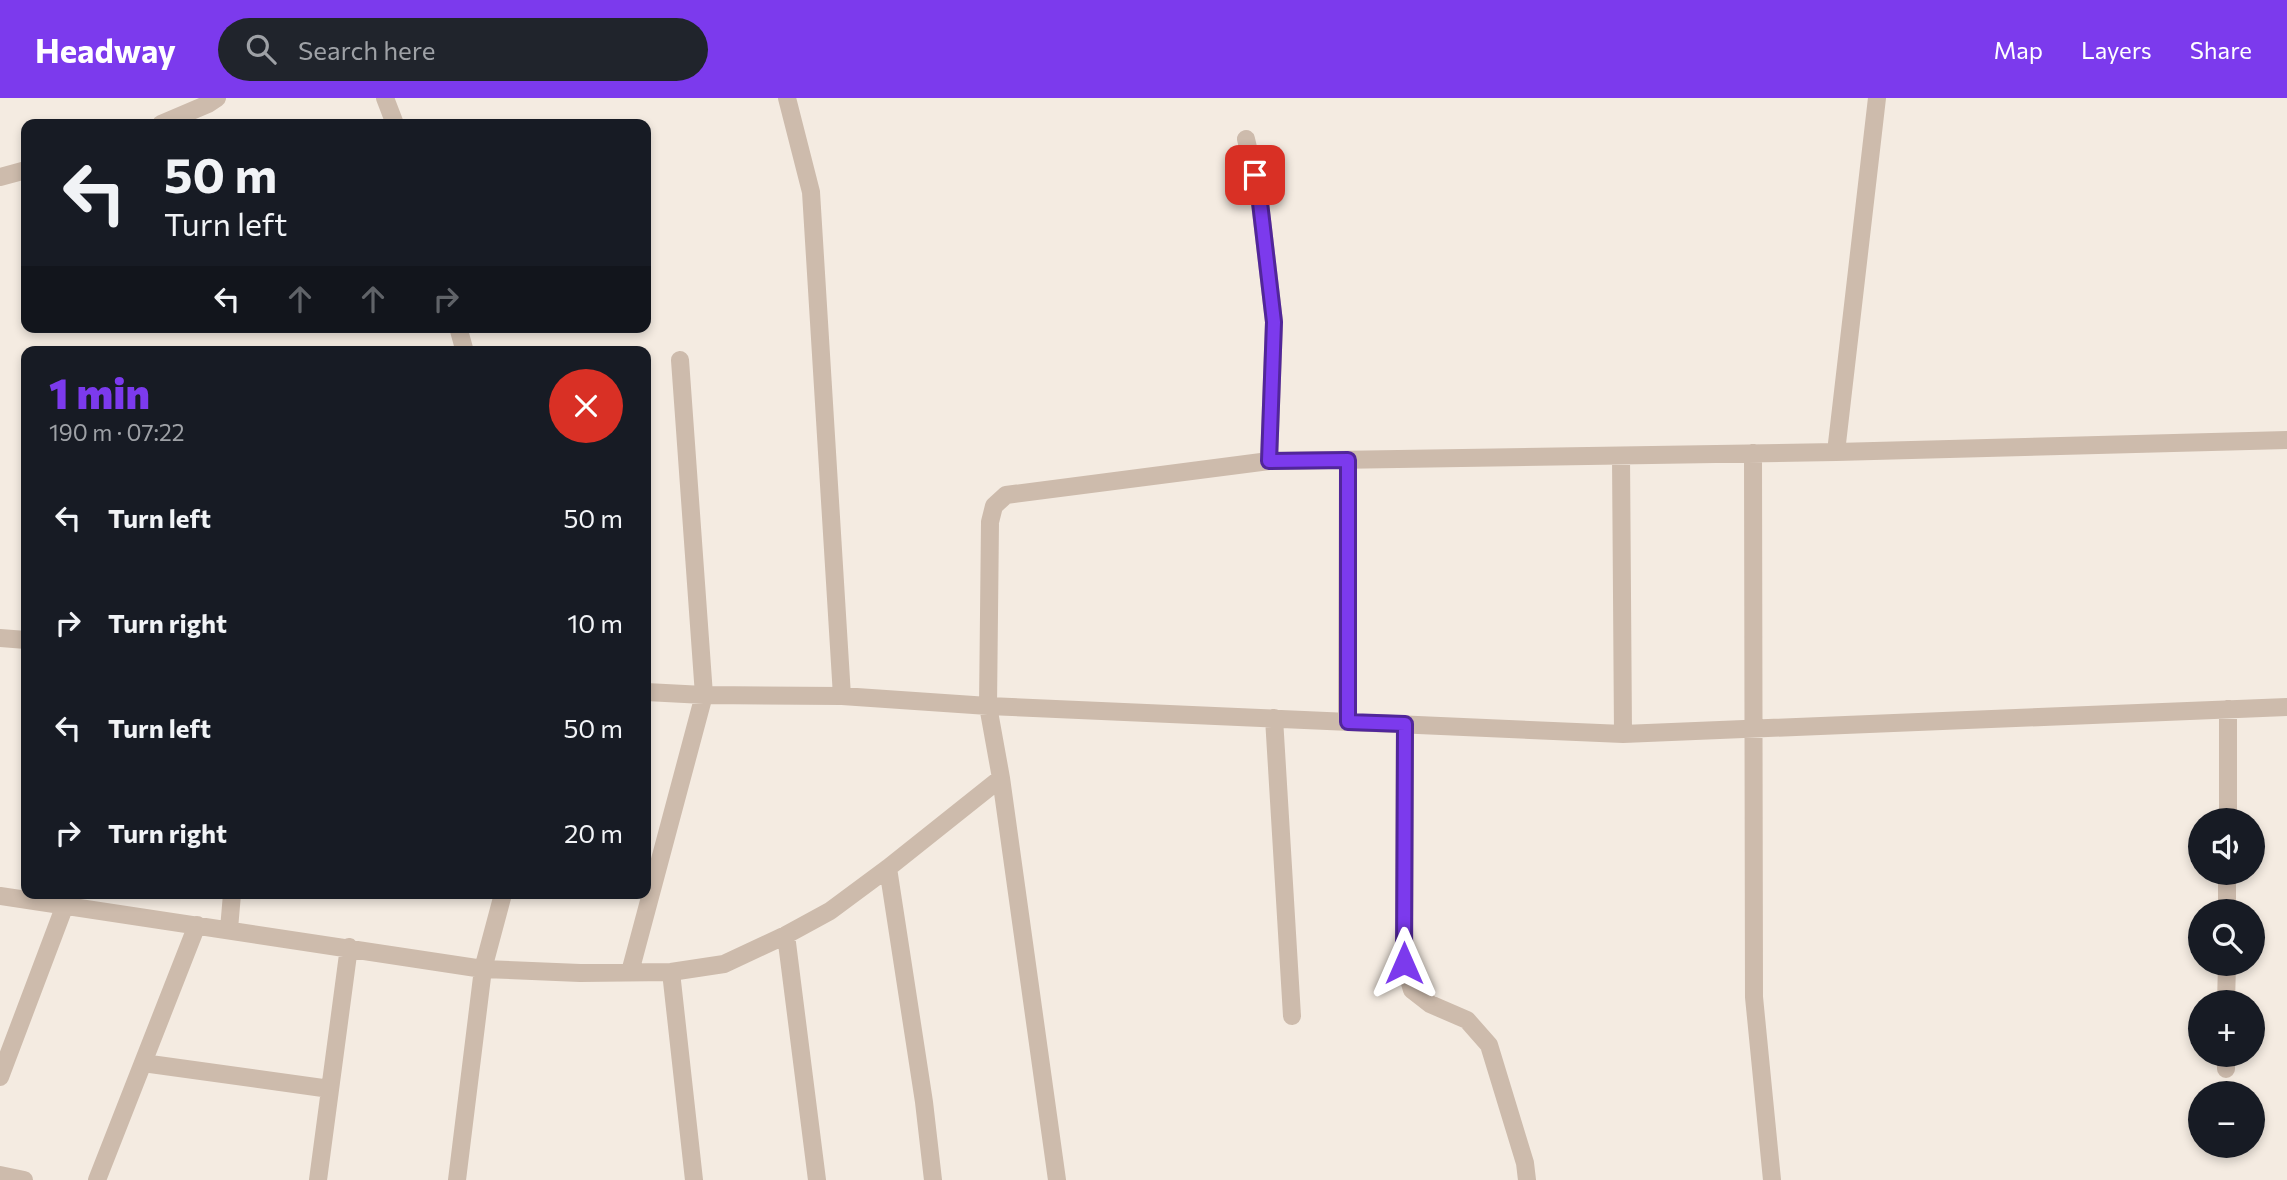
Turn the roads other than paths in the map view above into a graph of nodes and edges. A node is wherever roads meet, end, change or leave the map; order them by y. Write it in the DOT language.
graph roads {
  1 [pos="217,98"];
  2 [pos="384,98"];
  3 [pos="787,98"];
  4 [pos="1877,98"];
  5 [pos="173,119"];
  6 [pos="393,119"];
  7 [pos="1246,139"];
  8 [pos="21,171"];
  9 [pos="0,177"];
  10 [pos="680,360"];
  11 [pos="2287,440"];
  12 [pos="1836,452"];
  13 [pos="1753,453"];
  14 [pos="1621,456"];
  15 [pos="1348,460"];
  16 [pos="1269,461"];
  17 [pos="0,638"];
  18 [pos="21,640"];
  19 [pos="651,692"];
  20 [pos="704,695"];
  21 [pos="842,696"];
  22 [pos="988,706"];
  23 [pos="2287,707"];
  24 [pos="2228,709"];
  25 [pos="1274,718"];
  26 [pos="1348,722"];
  27 [pos="1405,724"];
  28 [pos="1755,728"];
  29 [pos="1623,734"];
  30 [pos="1001,778"];
  31 [pos="2228,808"];
  32 [pos="888,868"];
  33 [pos="0,896"];
  34 [pos="651,896"];
  35 [pos="21,899"];
  36 [pos="22,899"];
  37 [pos="232,899"];
  38 [pos="502,899"];
  39 [pos="650,899"];
  40 [pos="65,905"];
  41 [pos="197,925"];
  42 [pos="229,929"];
  43 [pos="786,935"];
  44 [pos="349,947"];
  45 [pos="483,969"];
  46 [pos="631,972"];
  47 [pos="671,972"];
  48 [pos="1292,1016"];
  49 [pos="143,1063"];
  50 [pos="0,1077"];
  51 [pos="330,1089"];
  52 [pos="0,1175"];
  53 [pos="24,1180"];
  54 [pos="97,1180"];
  55 [pos="318,1180"];
  56 [pos="457,1180"];
  57 [pos="694,1180"];
  58 [pos="817,1180"];
  59 [pos="933,1180"];
  60 [pos="1057,1180"];
  61 [pos="1527,1180"];
  62 [pos="1772,1180"];
  1 -- 5 [label="street"];
  2 -- 6 [label="street"];
  3 -- 21 [label="street"];
  4 -- 12 [label="street"];
  7 -- 16 [label="street"];
  8 -- 9 [label="street"];
  10 -- 20 [label="street"];
  11 -- 12 [label="street"];
  12 -- 13 [label="street"];
  13 -- 14 [label="street"];
  13 -- 28 [label="street"];
  14 -- 15 [label="street"];
  14 -- 29 [label="street"];
  15 -- 16 [label="street"];
  15 -- 26 [label="street"];
  16 -- 22 [label="street"];
  17 -- 18 [label="street"];
  19 -- 20 [label="street"];
  20 -- 21 [label="street"];
  20 -- 34 [label="street"];
  21 -- 22 [label="street"];
  22 -- 25 [label="street"];
  22 -- 30 [label="street"];
  23 -- 24 [label="street"];
  24 -- 28 [label="street"];
  24 -- 31 [label="street"];
  25 -- 26 [label="street"];
  25 -- 48 [label="street"];
  26 -- 27 [label="street"];
  27 -- 29 [label="street"];
  27 -- 61 [label="street"];
  28 -- 29 [label="street"];
  28 -- 62 [label="street"];
  30 -- 32 [label="street"];
  30 -- 60 [label="street"];
  32 -- 43 [label="street"];
  32 -- 59 [label="street"];
  33 -- 35 [label="street"];
  36 -- 40 [label="street"];
  37 -- 42 [label="street"];
  38 -- 45 [label="street"];
  39 -- 46 [label="street"];
  40 -- 41 [label="street"];
  40 -- 50 [label="street"];
  41 -- 42 [label="street"];
  41 -- 49 [label="street"];
  42 -- 44 [label="street"];
  43 -- 47 [label="street"];
  43 -- 58 [label="street"];
  44 -- 45 [label="street"];
  44 -- 51 [label="street"];
  45 -- 46 [label="street"];
  45 -- 56 [label="street"];
  46 -- 47 [label="street"];
  47 -- 57 [label="street"];
  49 -- 51 [label="street"];
  49 -- 54 [label="street"];
  51 -- 55 [label="street"];
  52 -- 53 [label="street"];
}
